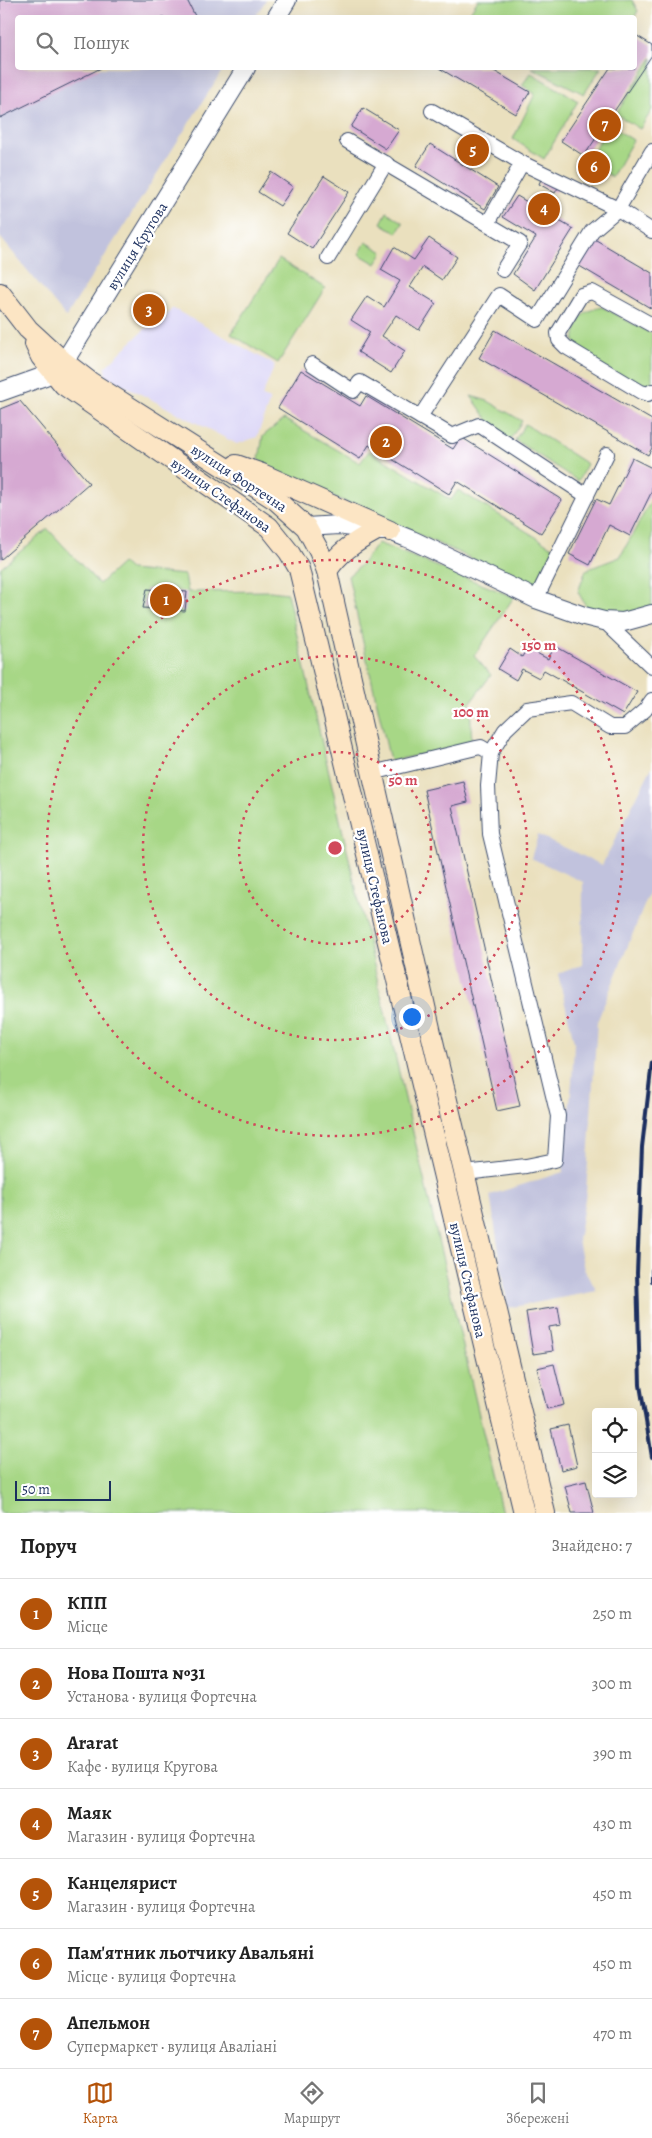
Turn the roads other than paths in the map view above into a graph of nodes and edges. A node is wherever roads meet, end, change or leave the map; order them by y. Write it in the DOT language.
graph roads {
  1 [pos="287,0"];
  2 [pos="278,15"];
  3 [pos="245,70"];
  4 [pos="432,112"];
  5 [pos="347,140"];
  6 [pos="652,151"];
  7 [pos="386,163"];
  8 [pos="522,163"];
  9 [pos="618,209"];
  10 [pos="488,223"];
  11 [pos="652,231"];
  12 [pos="328,258"];
  13 [pos="504,270"];
  14 [pos="0,293"];
  15 [pos="550,300"];
  16 [pos="570,314"];
  17 [pos="652,325"];
  18 [pos="312,364"];
  19 [pos="58,367"];
  20 [pos="652,391"];
  21 [pos="0,392"];
  22 [pos="420,417"];
  23 [pos="202,453"];
  24 [pos="607,454"];
  25 [pos="587,496"];
  26 [pos="306,527"];
  27 [pos="382,531"];
  28 [pos="277,536"];
  29 [pos="327,571"];
  30 [pos="536,599"];
  31 [pos="652,614"];
  32 [pos="604,621"];
  33 [pos="652,667"];
  34 [pos="652,700"];
  35 [pos="491,753"];
  36 [pos="372,773"];
  37 [pos="465,1173"];
  38 [pos="524,1513"];
  39 [pos="545,1513"];
  1 -- 2 [label="street"];
  3 -- 19 [label="street, вулиця Кругова"];
  4 -- 8 [label="street"];
  5 -- 7 [label="street"];
  6 -- 9 [label="street"];
  7 -- 10 [label="street"];
  7 -- 12 [label="street"];
  8 -- 9 [label="street"];
  8 -- 10 [label="street"];
  9 -- 11 [label="street"];
  9 -- 15 [label="street"];
  10 -- 13 [label="street"];
  14 -- 19 [label="main road"];
  15 -- 16 [label="street"];
  15 -- 22 [label="street"];
  16 -- 17 [label="street"];
  16 -- 20 [label="street"];
  18 -- 22 [label="street"];
  19 -- 21 [label="street"];
  19 -- 23 [label="main road, вулиця Фортечна"];
  19 -- 28 [label="main road, вулиця Стефанова"];
  22 -- 25 [label="street"];
  23 -- 26 [label="main road, вулиця Фортечна"];
  23 -- 27 [label="main road"];
  24 -- 25 [label="street"];
  25 -- 30 [label="street"];
  26 -- 27 [label="street"];
  26 -- 28 [label="main road"];
  26 -- 29 [label="main road, вулиця Стефанова"];
  27 -- 29 [label="main road"];
  27 -- 30 [label="street"];
  28 -- 38 [label="main road, вулиця Стефанова"];
  29 -- 36 [label="main road, вулиця Стефанова"];
  30 -- 32 [label="street"];
  31 -- 32 [label="street"];
  32 -- 33 [label="street"];
  34 -- 35 [label="street"];
  35 -- 36 [label="street"];
  35 -- 37 [label="street"];
  36 -- 37 [label="main road, вулиця Стефанова"];
  37 -- 39 [label="main road, вулиця Стефанова"];
}
